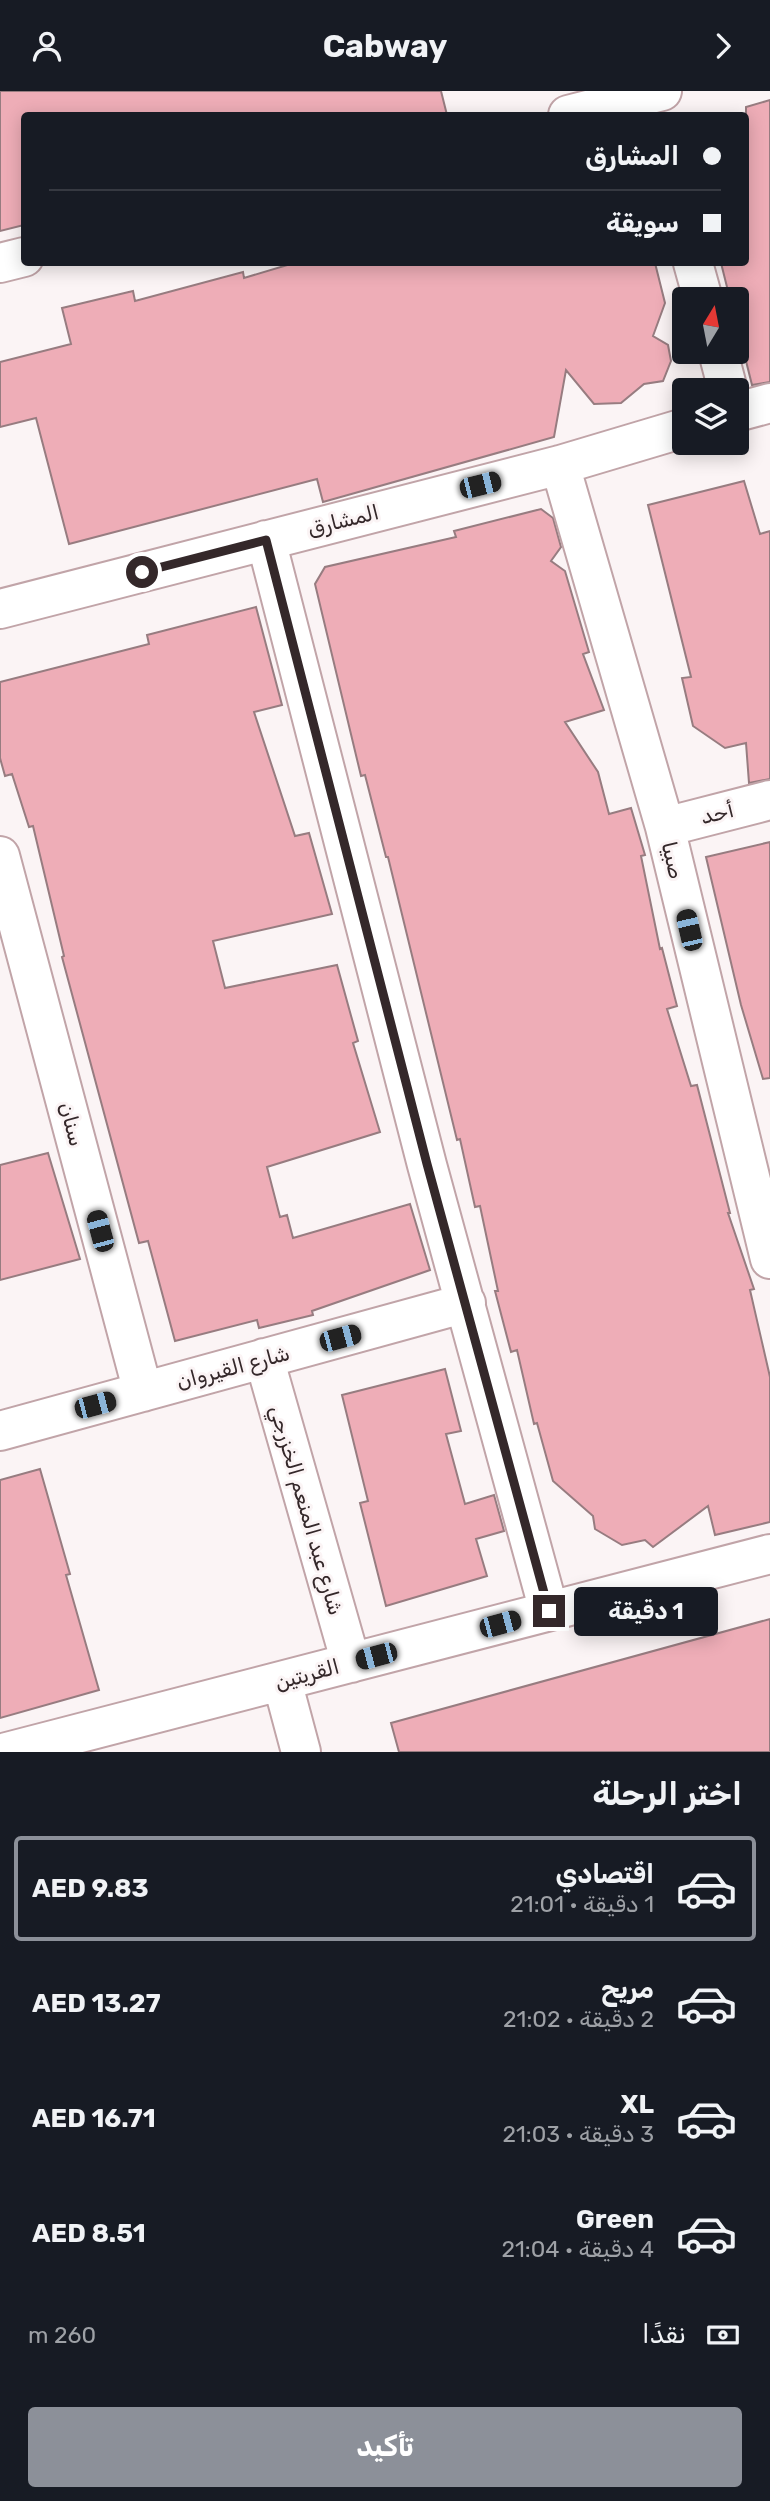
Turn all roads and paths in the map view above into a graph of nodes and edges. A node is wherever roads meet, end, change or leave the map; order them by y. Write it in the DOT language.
graph roads {
  1 [pos="654,100"];
  2 [pos="585,112"];
  3 [pos="21,258"];
  4 [pos="0,263"];
  5 [pos="694,266"];
  6 [pos="700,287"];
  7 [pos="770,403"];
  8 [pos="749,409"];
  9 [pos="672,431"];
  10 [pos="560,464"];
  11 [pos="266,540"];
  12 [pos="0,609"];
  13 [pos="770,800"];
  14 [pos="665,827"];
  15 [pos="0,856"];
  16 [pos="764,1211"];
  17 [pos="770,1259"];
  18 [pos="466,1303"];
  19 [pos="264,1358"];
  20 [pos="143,1392"];
  21 [pos="0,1431"];
  22 [pos="770,1554"];
  23 [pos="549,1611"];
  24 [pos="351,1663"];
  25 [pos="282,1681"];
  26 [pos="7,1752"];
  27 [pos="301,1752"];
  1 -- 2 [label="street"];
  3 -- 4 [label="street"];
  5 -- 6 [label="street"];
  7 -- 8 [label="street"];
  9 -- 10 [label="street, المشارق"];
  10 -- 11 [label="street, المشارق"];
  10 -- 14 [label="street, صبيا"];
  11 -- 12 [label="street, المشارق"];
  11 -- 18 [label="street"];
  13 -- 14 [label="street, أحد"];
  14 -- 16 [label="street, صبيا"];
  15 -- 20 [label="street, سنان"];
  16 -- 17 [label="street, صبيا"];
  18 -- 19 [label="street, شارع القيروان"];
  18 -- 23 [label="street"];
  19 -- 20 [label="street, شارع القيروان"];
  19 -- 24 [label="street, شارع عبد المنعم الخزرجي"];
  20 -- 21 [label="street, شارع القيروان"];
  22 -- 23 [label="street, القريتين"];
  23 -- 24 [label="street, القريتين"];
  24 -- 25 [label="street, القريتين"];
  25 -- 26 [label="street, القريتين"];
  25 -- 27 [label="street"];
}
